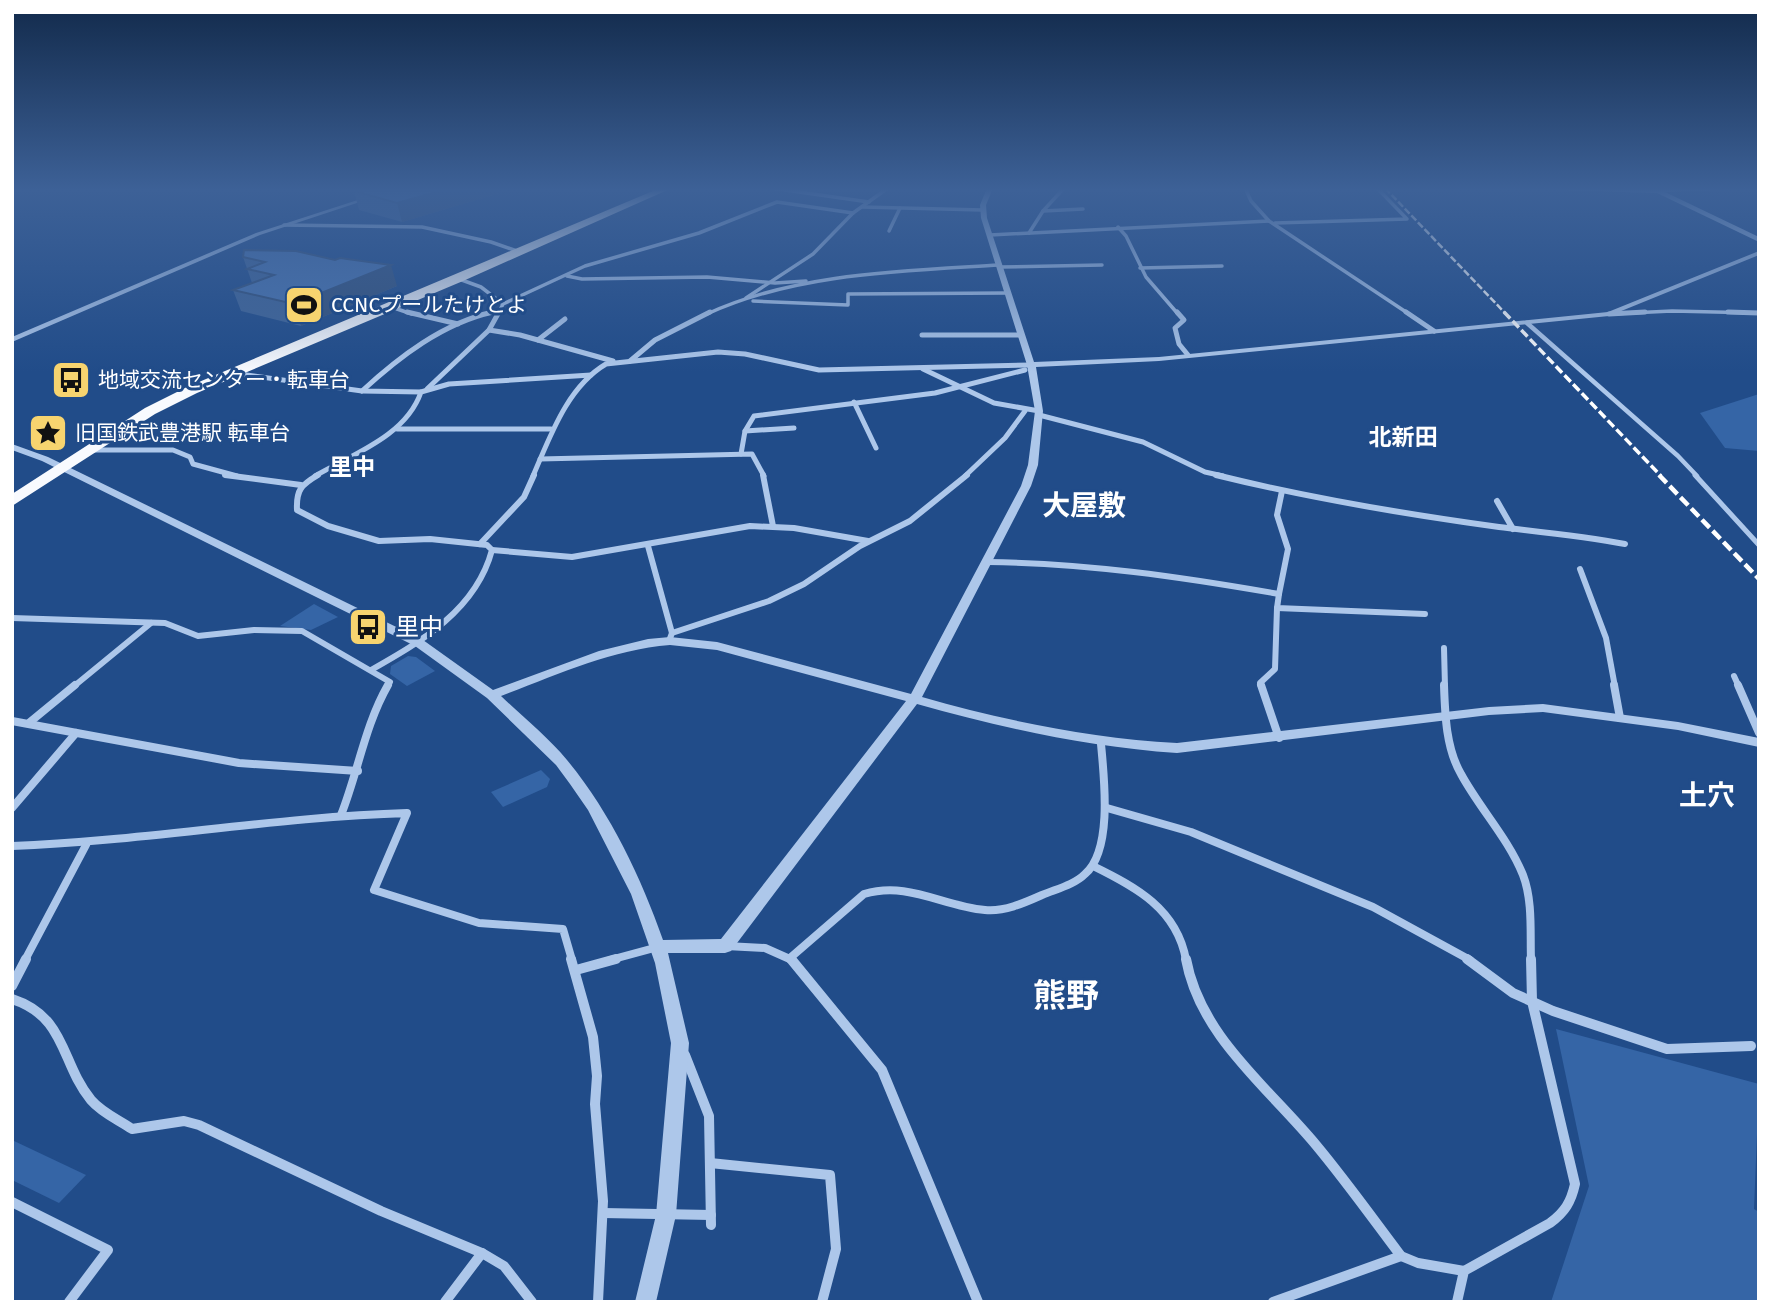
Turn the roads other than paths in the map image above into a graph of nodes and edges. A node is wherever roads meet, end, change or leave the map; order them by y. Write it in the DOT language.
graph roads {
  1 [pos="224,249"];
  2 [pos="513,249"];
  3 [pos="527,249"];
  4 [pos="640,249"];
  5 [pos="818,249"];
  6 [pos="994,249"];
  7 [pos="1132,249"];
  8 [pos="1312,249"];
  9 [pos="521,252"];
  10 [pos="1759,253"];
  11 [pos="1102,265"];
  12 [pos="999,266"];
  13 [pos="1222,266"];
  14 [pos="1140,268"];
  15 [pos="566,275"];
  16 [pos="459,279"];
  17 [pos="825,281"];
  18 [pos="771,282"];
  19 [pos="1007,293"];
  20 [pos="742,301"];
  21 [pos="503,304"];
  22 [pos="391,307"];
  23 [pos="499,311"];
  24 [pos="1759,313"];
  25 [pos="1609,314"];
  26 [pos="565,319"];
  27 [pos="1527,323"];
  28 [pos="458,324"];
  29 [pos="489,330"];
  30 [pos="1434,331"];
  31 [pos="922,335"];
  32 [pos="1021,335"];
  33 [pos="12,340"];
  34 [pos="538,340"];
  35 [pos="1188,355"];
  36 [pos="630,361"];
  37 [pos="620,362"];
  38 [pos="1032,367"];
  39 [pos="923,369"];
  40 [pos="232,373"];
  41 [pos="591,375"];
  42 [pos="953,387"];
  43 [pos="362,391"];
  44 [pos="424,391"];
  45 [pos="854,402"];
  46 [pos="1025,411"];
  47 [pos="1039,413"];
  48 [pos="793,428"];
  49 [pos="396,429"];
  50 [pos="551,429"];
  51 [pos="745,431"];
  52 [pos="12,447"];
  53 [pos="876,448"];
  54 [pos="88,449"];
  55 [pos="741,454"];
  56 [pos="540,459"];
  57 [pos="62,467"];
  58 [pos="301,485"];
  59 [pos="1282,491"];
  60 [pos="12,501"];
  61 [pos="1497,501"];
  62 [pos="773,527"];
  63 [pos="1513,529"];
  64 [pos="869,542"];
  65 [pos="480,544"];
  66 [pos="1625,544"];
  67 [pos="1759,545"];
  68 [pos="648,546"];
  69 [pos="492,550"];
  70 [pos="988,562"];
  71 [pos="1580,569"];
  72 [pos="1279,594"];
  73 [pos="1277,608"];
  74 [pos="1425,614"];
  75 [pos="14,620"];
  76 [pos="152,622"];
  77 [pos="671,637"];
  78 [pos="419,643"];
  79 [pos="1444,648"];
  80 [pos="371,670"];
  81 [pos="1734,676"];
  82 [pos="492,695"];
  83 [pos="915,698"];
  84 [pos="1445,717"];
  85 [pos="1620,718"];
  86 [pos="12,720"];
  87 [pos="30,722"];
  88 [pos="76,733"];
  89 [pos="1759,733"];
  90 [pos="1279,738"];
  91 [pos="1759,743"];
  92 [pos="1101,744"];
  93 [pos="358,771"];
  94 [pos="12,808"];
  95 [pos="1107,808"];
  96 [pos="341,815"];
  97 [pos="86,845"];
  98 [pos="12,846"];
  99 [pos="1093,866"];
  100 [pos="725,946"];
  101 [pos="658,947"];
  102 [pos="790,958"];
  103 [pos="576,970"];
  104 [pos="12,986"];
  105 [pos="12,999"];
  106 [pos="1532,1001"];
  107 [pos="681,1043"];
  108 [pos="1751,1046"];
  109 [pos="710,1163"];
  110 [pos="12,1202"];
  111 [pos="603,1213"];
  112 [pos="666,1215"];
  113 [pos="482,1253"];
  114 [pos="1401,1256"];
  115 [pos="1464,1271"];
  116 [pos="69,1302"];
  117 [pos="445,1302"];
  118 [pos="532,1302"];
  119 [pos="598,1302"];
  120 [pos="645,1302"];
  121 [pos="822,1302"];
  122 [pos="978,1302"];
  123 [pos="1273,1302"];
  124 [pos="1458,1302"];
  1 -- 33 [label="street"];
  2 -- 9 [label="street"];
  3 -- 9 [label="highway"];
  4 -- 15 [label="street"];
  5 -- 18 [label="street"];
  6 -- 12 [label="street"];
  7 -- 14 [label="street"];
  8 -- 30 [label="street"];
  9 -- 16 [label="highway"];
  10 -- 25 [label="street"];
  11 -- 12 [label="street"];
  12 -- 17 [label="street"];
  12 -- 19 [label="street"];
  13 -- 14 [label="street"];
  14 -- 35 [label="street"];
  15 -- 18 [label="street"];
  15 -- 21 [label="street"];
  16 -- 21 [label="street"];
  16 -- 22 [label="highway"];
  17 -- 18 [label="street"];
  17 -- 20 [label="street"];
  18 -- 20 [label="street"];
  19 -- 20 [label="street"];
  19 -- 32 [label="street"];
  20 -- 36 [label="street"];
  21 -- 23 [label="street"];
  22 -- 28 [label="street"];
  22 -- 40 [label="highway"];
  23 -- 28 [label="street"];
  23 -- 29 [label="street"];
  24 -- 25 [label="street"];
  25 -- 27 [label="street"];
  26 -- 34 [label="street"];
  27 -- 30 [label="street"];
  27 -- 67 [label="street"];
  28 -- 43 [label="street"];
  29 -- 34 [label="street"];
  29 -- 44 [label="street"];
  30 -- 35 [label="street"];
  31 -- 32 [label="street"];
  32 -- 38 [label="street"];
  34 -- 37 [label="street"];
  35 -- 38 [label="street"];
  36 -- 37 [label="street"];
  36 -- 39 [label="street"];
  37 -- 41 [label="street"];
  38 -- 39 [label="street"];
  38 -- 42 [label="street"];
  38 -- 47 [label="street"];
  39 -- 42 [label="street"];
  40 -- 43 [label="street"];
  40 -- 54 [label="highway"];
  41 -- 44 [label="street"];
  41 -- 50 [label="street"];
  42 -- 45 [label="street"];
  42 -- 46 [label="street"];
  43 -- 44 [label="street"];
  44 -- 49 [label="street"];
  45 -- 51 [label="street"];
  45 -- 53 [label="street"];
  46 -- 47 [label="street"];
  46 -- 64 [label="street"];
  47 -- 59 [label="street"];
  47 -- 70 [label="street"];
  48 -- 51 [label="street"];
  49 -- 50 [label="street"];
  49 -- 58 [label="street"];
  50 -- 56 [label="street"];
  51 -- 55 [label="street"];
  52 -- 57 [label="street"];
  54 -- 57 [label="highway"];
  54 -- 58 [label="street"];
  55 -- 56 [label="street"];
  55 -- 62 [label="street"];
  56 -- 65 [label="street"];
  57 -- 60 [label="highway"];
  57 -- 78 [label="street"];
  58 -- 65 [label="street"];
  59 -- 63 [label="street"];
  59 -- 72 [label="street"];
  61 -- 63 [label="street"];
  62 -- 64 [label="street"];
  62 -- 68 [label="street"];
  63 -- 66 [label="street"];
  64 -- 77 [label="street"];
  65 -- 69 [label="street"];
  68 -- 69 [label="street"];
  68 -- 77 [label="street"];
  69 -- 78 [label="street"];
  70 -- 72 [label="street"];
  70 -- 83 [label="street"];
  71 -- 85 [label="street"];
  72 -- 73 [label="street"];
  73 -- 74 [label="street"];
  73 -- 90 [label="street"];
  75 -- 76 [label="street"];
  76 -- 80 [label="street"];
  76 -- 87 [label="street"];
  77 -- 82 [label="street"];
  77 -- 83 [label="street"];
  78 -- 80 [label="street"];
  78 -- 82 [label="street"];
  79 -- 84 [label="street"];
  80 -- 93 [label="street"];
  81 -- 89 [label="street"];
  82 -- 101 [label="street"];
  83 -- 92 [label="street"];
  83 -- 100 [label="street"];
  84 -- 85 [label="street"];
  84 -- 90 [label="street"];
  84 -- 106 [label="street"];
  85 -- 91 [label="street"];
  86 -- 87 [label="street"];
  87 -- 88 [label="street"];
  88 -- 93 [label="street"];
  88 -- 94 [label="street"];
  90 -- 92 [label="street"];
  92 -- 95 [label="street"];
  93 -- 96 [label="street"];
  95 -- 99 [label="street"];
  95 -- 106 [label="street"];
  96 -- 97 [label="street"];
  96 -- 103 [label="street"];
  97 -- 98 [label="street"];
  97 -- 104 [label="street"];
  99 -- 102 [label="street"];
  99 -- 114 [label="street"];
  100 -- 101 [label="street"];
  100 -- 102 [label="street"];
  101 -- 103 [label="street"];
  101 -- 107 [label="street"];
  102 -- 122 [label="street"];
  103 -- 111 [label="street"];
  105 -- 113 [label="street"];
  106 -- 108 [label="street"];
  106 -- 115 [label="street"];
  107 -- 109 [label="street"];
  107 -- 112 [label="street"];
  109 -- 112 [label="street"];
  109 -- 121 [label="street"];
  110 -- 116 [label="street"];
  111 -- 112 [label="street"];
  111 -- 119 [label="street"];
  112 -- 120 [label="street"];
  113 -- 117 [label="street"];
  113 -- 118 [label="street"];
  114 -- 115 [label="street"];
  114 -- 123 [label="street"];
  115 -- 124 [label="street"];
}
